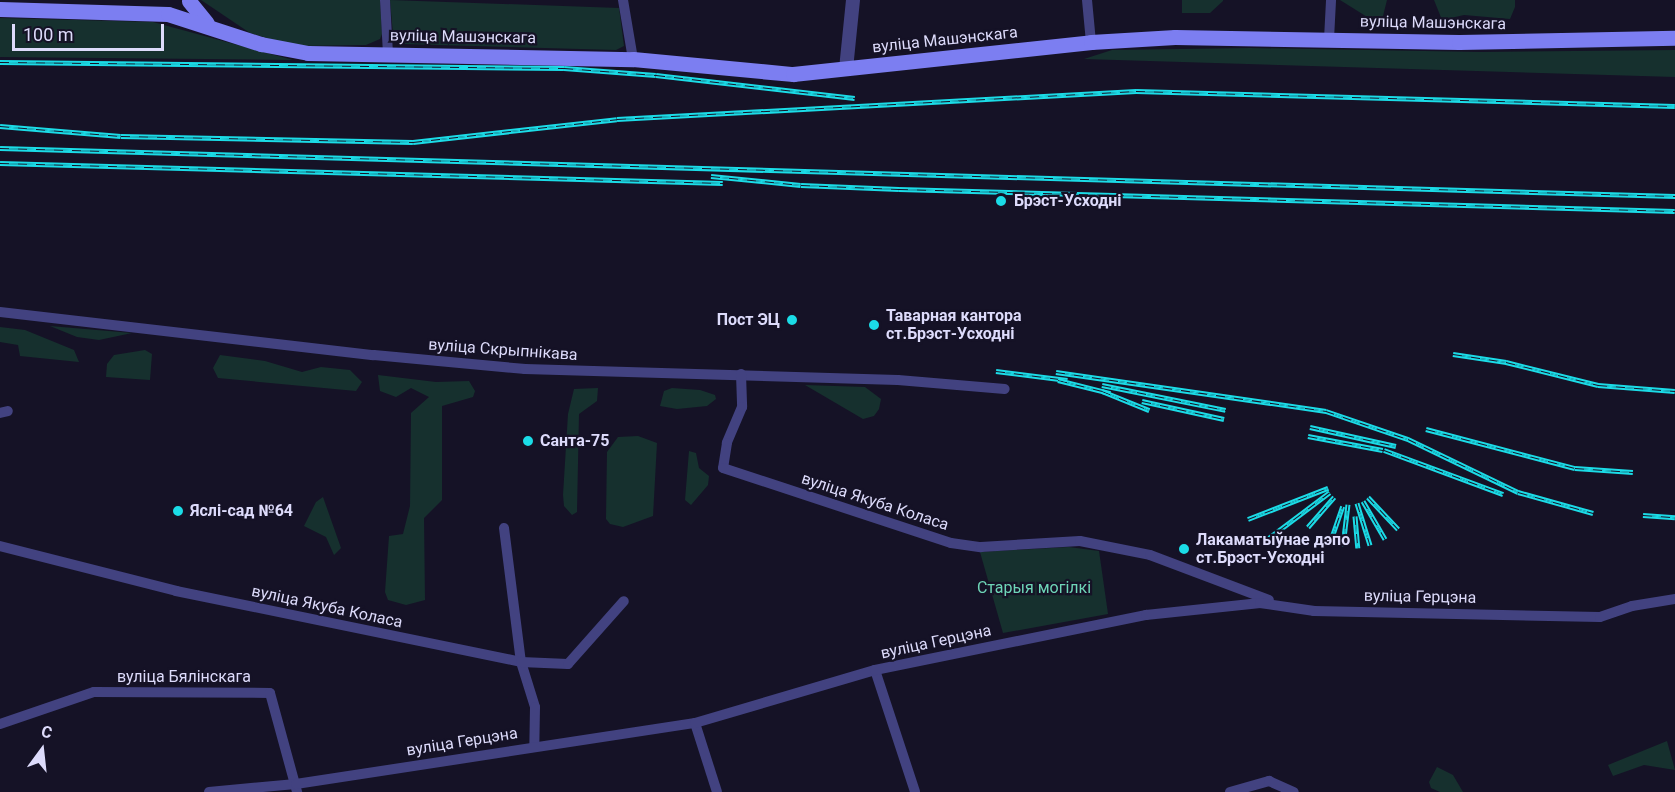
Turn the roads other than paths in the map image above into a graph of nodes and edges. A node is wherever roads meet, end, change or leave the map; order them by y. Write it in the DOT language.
graph roads {
  1 [pos="189,0"];
  2 [pos="385,0"];
  3 [pos="623,0"];
  4 [pos="853,0"];
  5 [pos="1087,0"];
  6 [pos="1331,0"];
  7 [pos="167,8"];
  8 [pos="0,9"];
  9 [pos="223,32"];
  10 [pos="1675,38"];
  11 [pos="1329,39"];
  12 [pos="1091,42"];
  13 [pos="388,53"];
  14 [pos="633,58"];
  15 [pos="846,69"];
  16 [pos="0,312"];
  17 [pos="741,374"];
  18 [pos="1005,389"];
  19 [pos="504,528"];
  20 [pos="0,546"];
  21 [pos="1675,599"];
  22 [pos="624,601"];
  23 [pos="1288,605"];
  24 [pos="521,662"];
  25 [pos="875,670"];
  26 [pos="695,723"];
  27 [pos="0,724"];
  28 [pos="534,746"];
  29 [pos="297,788"];
  30 [pos="209,792"];
  31 [pos="717,792"];
  32 [pos="915,792"];
  33 [pos="1230,792"];
  34 [pos="1294,792"];
  1 -- 7 [label="main road"];
  1 -- 9 [label="main road, вуліца Машэнскага"];
  2 -- 13 [label="street"];
  3 -- 14 [label="street"];
  4 -- 15 [label="street"];
  5 -- 12 [label="street"];
  6 -- 11 [label="street"];
  7 -- 8 [label="main road"];
  7 -- 9 [label="main road, вуліца Машэнскага"];
  9 -- 13 [label="main road, вуліца Машэнскага"];
  10 -- 11 [label="main road, вуліца Машэнскага"];
  11 -- 12 [label="main road, вуліца Машэнскага"];
  12 -- 15 [label="main road, вуліца Машэнскага"];
  13 -- 14 [label="main road, вуліца Машэнскага"];
  14 -- 15 [label="main road, вуліца Машэнскага"];
  16 -- 17 [label="street, вуліца Скрыпнікава"];
  17 -- 18 [label="street, вуліца Скрыпнікава"];
  17 -- 23 [label="street, вуліца Якуба Коласа"];
  19 -- 24 [label="street"];
  20 -- 24 [label="street, вуліца Якуба Коласа"];
  21 -- 23 [label="street, вуліца Герцэна"];
  22 -- 24 [label="street, вуліца Якуба Коласа"];
  23 -- 25 [label="street, вуліца Герцэна"];
  24 -- 28 [label="street"];
  25 -- 26 [label="street, вуліца Герцэна"];
  25 -- 32 [label="street"];
  26 -- 28 [label="street, вуліца Герцэна"];
  26 -- 31 [label="street"];
  27 -- 29 [label="street, вуліца Бялінскага"];
  28 -- 29 [label="street, вуліца Герцэна"];
  29 -- 30 [label="street, вуліца Герцэна"];
  33 -- 34 [label="street"];
}
